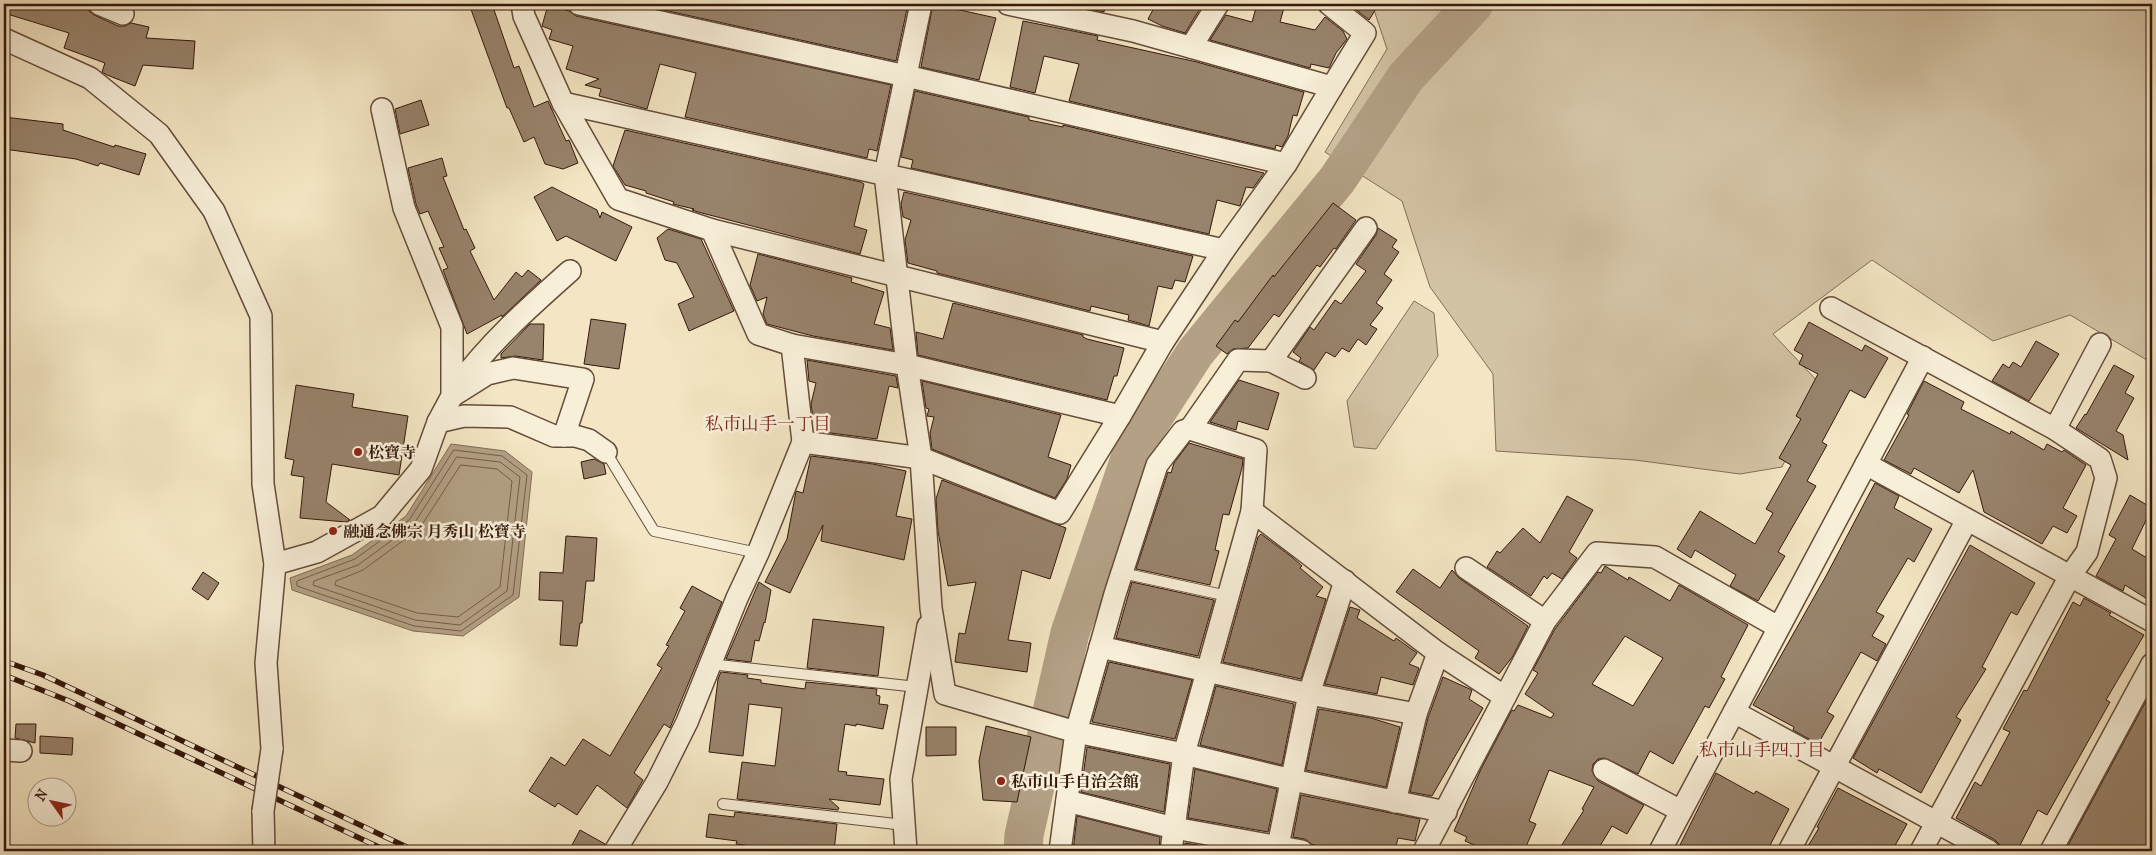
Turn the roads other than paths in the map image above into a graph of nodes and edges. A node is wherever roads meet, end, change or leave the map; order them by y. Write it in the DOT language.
graph roads {
  1 [pos="99,4"];
  2 [pos="522,4"];
  3 [pos="579,4"];
  4 [pos="921,4"];
  5 [pos="1008,4"];
  6 [pos="1218,4"];
  7 [pos="1329,4"];
  8 [pos="123,14"];
  9 [pos="4,39"];
  10 [pos="1191,47"];
  11 [pos="906,76"];
  12 [pos="1332,87"];
  13 [pos="563,103"];
  14 [pos="382,109"];
  15 [pos="1286,164"];
  16 [pos="885,174"];
  17 [pos="1366,228"];
  18 [pos="712,230"];
  19 [pos="1224,250"];
  20 [pos="570,272"];
  21 [pos="898,278"];
  22 [pos="1831,308"];
  23 [pos="1163,342"];
  24 [pos="2100,344"];
  25 [pos="792,345"];
  26 [pos="1923,357"];
  27 [pos="1271,361"];
  28 [pos="907,365"];
  29 [pos="1305,378"];
  30 [pos="452,395"];
  31 [pos="1120,416"];
  32 [pos="438,422"];
  33 [pos="1190,429"];
  34 [pos="2055,429"];
  35 [pos="564,436"];
  36 [pos="803,442"];
  37 [pos="606,452"];
  38 [pos="921,458"];
  39 [pos="1866,464"];
  40 [pos="1252,511"];
  41 [pos="1967,520"];
  42 [pos="758,553"];
  43 [pos="275,564"];
  44 [pos="1466,568"];
  45 [pos="1122,573"];
  46 [pos="2070,576"];
  47 [pos="1345,581"];
  48 [pos="1228,596"];
  49 [pos="931,608"];
  50 [pos="1545,621"];
  51 [pos="2152,621"];
  52 [pos="1778,627"];
  53 [pos="1100,647"];
  54 [pos="1438,653"];
  55 [pos="710,664"];
  56 [pos="2152,664"];
  57 [pos="1207,671"];
  58 [pos="917,687"];
  59 [pos="1309,694"];
  60 [pos="1504,697"];
  61 [pos="1734,712"];
  62 [pos="1416,714"];
  63 [pos="1076,732"];
  64 [pos="1184,754"];
  65 [pos="1834,766"];
  66 [pos="1604,770"];
  67 [pos="1292,780"];
  68 [pos="1066,801"];
  69 [pos="1395,802"];
  70 [pos="723,804"];
  71 [pos="1681,811"];
  72 [pos="1446,812"];
  73 [pos="1936,823"];
  74 [pos="904,825"];
  75 [pos="1174,828"];
  76 [pos="1278,849"];
  77 [pos="264,851"];
  78 [pos="615,851"];
  79 [pos="906,851"];
  80 [pos="1060,851"];
  81 [pos="1171,851"];
  82 [pos="1302,851"];
  83 [pos="1424,851"];
  84 [pos="1660,851"];
  85 [pos="1789,851"];
  86 [pos="1921,851"];
  87 [pos="1988,851"];
  88 [pos="2051,851"];
  1 -- 8 [label="street"];
  2 -- 13 [label="street"];
  3 -- 11 [label="street"];
  4 -- 11 [label="street"];
  5 -- 10 [label="street"];
  6 -- 10 [label="street"];
  7 -- 12 [label="street"];
  9 -- 43 [label="street"];
  10 -- 12 [label="street"];
  11 -- 15 [label="street"];
  11 -- 16 [label="street"];
  12 -- 15 [label="street"];
  13 -- 16 [label="street"];
  13 -- 18 [label="street"];
  14 -- 30 [label="street"];
  15 -- 19 [label="street"];
  16 -- 19 [label="street"];
  16 -- 21 [label="street"];
  17 -- 27 [label="street"];
  18 -- 21 [label="street"];
  18 -- 25 [label="street"];
  19 -- 23 [label="street"];
  20 -- 30 [label="street"];
  21 -- 23 [label="street"];
  21 -- 28 [label="street"];
  22 -- 26 [label="street"];
  23 -- 31 [label="street"];
  24 -- 34 [label="street"];
  25 -- 28 [label="street"];
  25 -- 36 [label="street"];
  26 -- 34 [label="street"];
  26 -- 39 [label="street"];
  27 -- 29 [label="street"];
  27 -- 33 [label="street"];
  28 -- 31 [label="street"];
  28 -- 38 [label="street"];
  30 -- 32 [label="street"];
  30 -- 35 [label="street"];
  31 -- 38 [label="street"];
  32 -- 35 [label="street"];
  32 -- 43 [label="street"];
  33 -- 40 [label="street"];
  33 -- 45 [label="street"];
  34 -- 46 [label="street"];
  35 -- 37 [label="street"];
  36 -- 38 [label="street"];
  36 -- 42 [label="street"];
  37 -- 42 [label="lane"];
  38 -- 49 [label="street"];
  39 -- 41 [label="street"];
  39 -- 52 [label="street"];
  40 -- 47 [label="street"];
  40 -- 48 [label="street"];
  41 -- 46 [label="street"];
  41 -- 65 [label="street"];
  42 -- 55 [label="street"];
  43 -- 77 [label="street, bridge"];
  44 -- 50 [label="street"];
  45 -- 48 [label="lane"];
  45 -- 53 [label="street"];
  46 -- 51 [label="street"];
  46 -- 73 [label="street"];
  47 -- 54 [label="street"];
  47 -- 59 [label="street"];
  48 -- 57 [label="street"];
  49 -- 58 [label="street"];
  49 -- 63 [label="street"];
  50 -- 52 [label="street"];
  50 -- 60 [label="street"];
  52 -- 61 [label="street"];
  53 -- 57 [label="street"];
  53 -- 63 [label="street"];
  54 -- 60 [label="street"];
  54 -- 62 [label="street"];
  55 -- 58 [label="lane"];
  55 -- 78 [label="street"];
  56 -- 88 [label="street"];
  57 -- 59 [label="street"];
  57 -- 64 [label="street"];
  58 -- 74 [label="street"];
  59 -- 62 [label="street"];
  59 -- 67 [label="street"];
  60 -- 72 [label="street"];
  61 -- 65 [label="street"];
  61 -- 71 [label="street"];
  62 -- 69 [label="street"];
  63 -- 64 [label="street"];
  63 -- 68 [label="street"];
  64 -- 67 [label="street"];
  64 -- 75 [label="street"];
  65 -- 73 [label="street"];
  65 -- 85 [label="street"];
  66 -- 71 [label="street"];
  67 -- 69 [label="street"];
  67 -- 76 [label="street"];
  68 -- 75 [label="street"];
  68 -- 80 [label="street"];
  69 -- 72 [label="street"];
  70 -- 74 [label="lane"];
  71 -- 84 [label="street"];
  72 -- 83 [label="street"];
  73 -- 86 [label="street"];
  73 -- 87 [label="street"];
  74 -- 79 [label="street"];
  75 -- 76 [label="street"];
  75 -- 81 [label="street"];
  76 -- 82 [label="street"];
}
